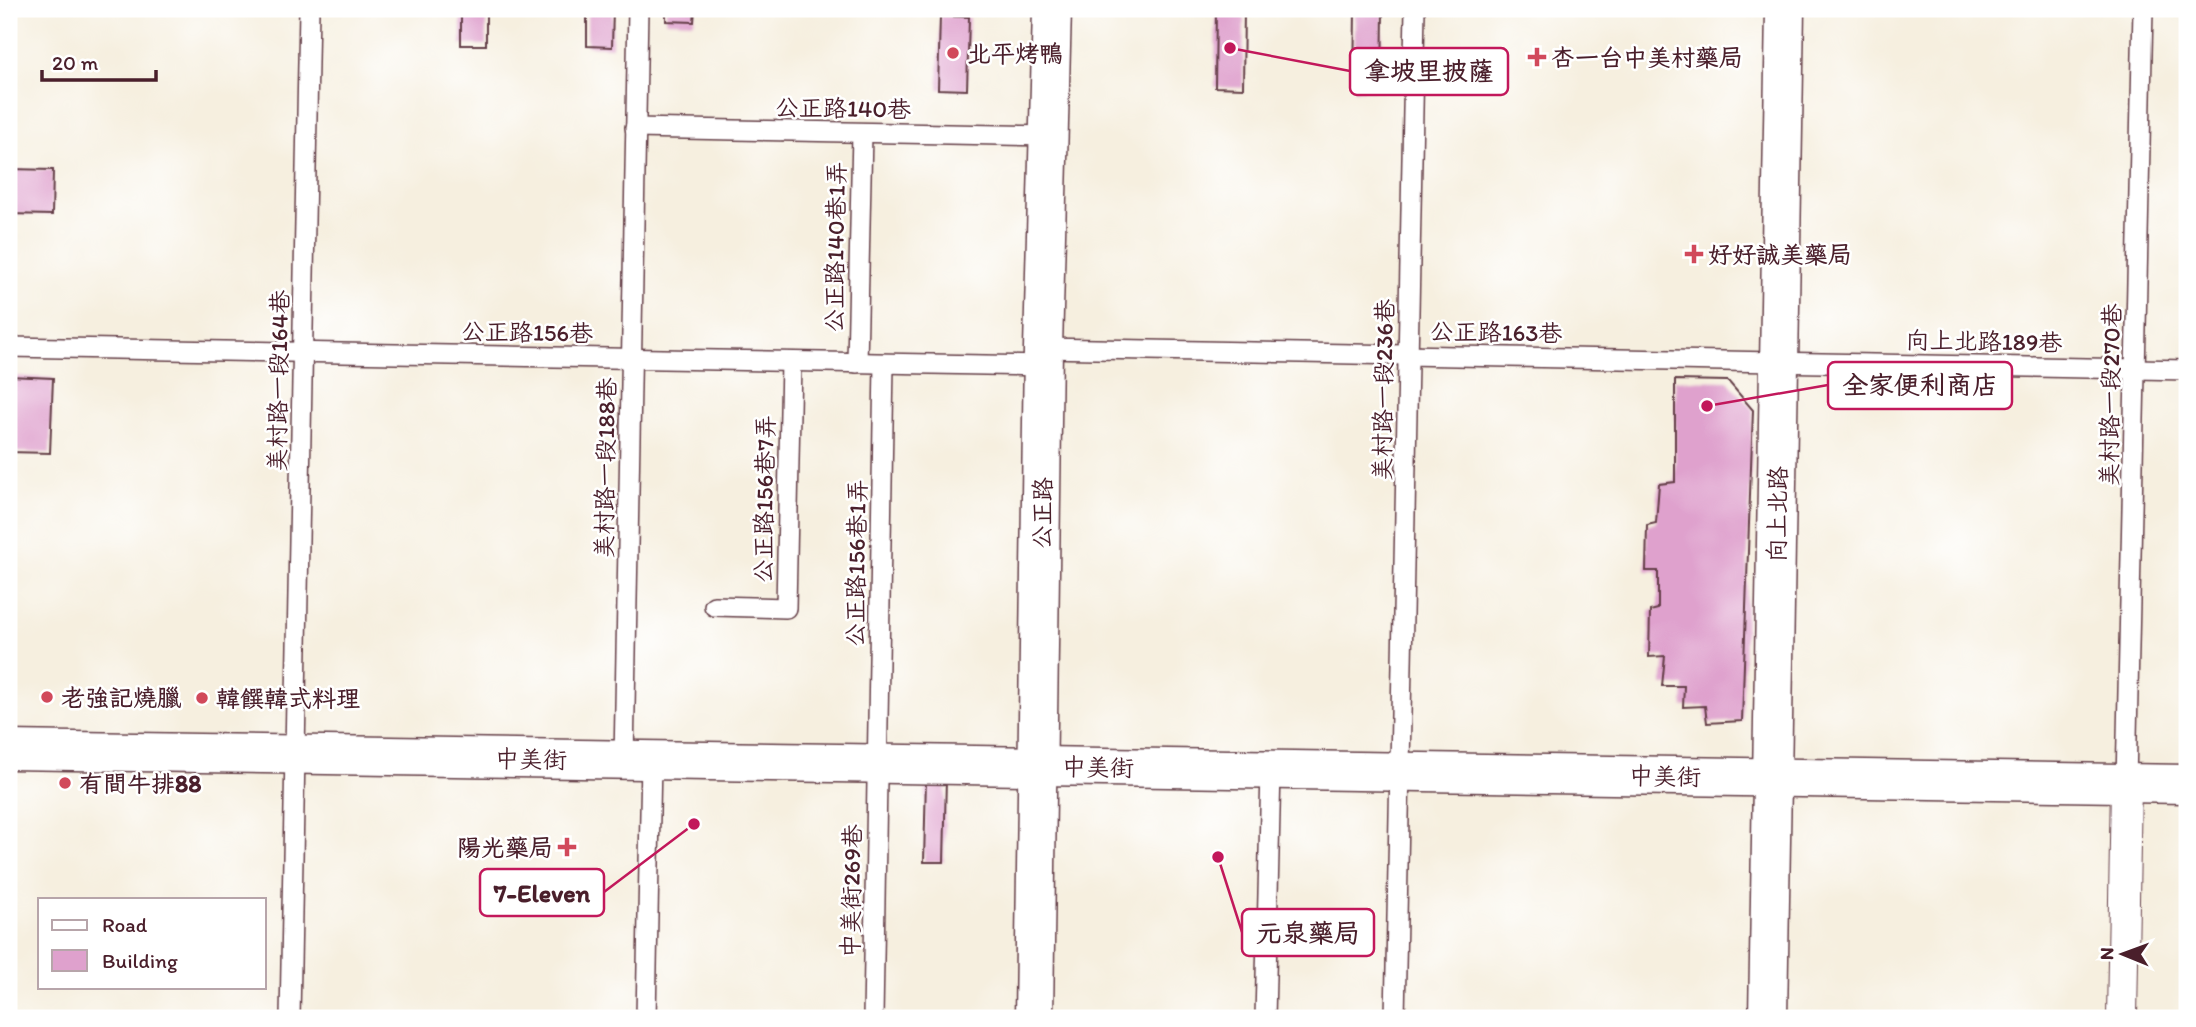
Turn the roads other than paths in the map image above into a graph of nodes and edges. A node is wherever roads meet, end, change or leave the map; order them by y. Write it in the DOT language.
graph roads {
  1 [pos="309,9"];
  2 [pos="638,9"];
  3 [pos="1052,9"];
  4 [pos="1415,9"];
  5 [pos="1785,9"];
  6 [pos="2143,9"];
  7 [pos="635,128"];
  8 [pos="862,132"];
  9 [pos="1049,136"];
  10 [pos="9,348"];
  11 [pos="303,354"];
  12 [pos="1408,355"];
  13 [pos="1044,357"];
  14 [pos="631,359"];
  15 [pos="1780,361"];
  16 [pos="791,362"];
  17 [pos="857,363"];
  18 [pos="884,364"];
  19 [pos="2136,369"];
  20 [pos="2187,370"];
  21 [pos="714,606"];
  22 [pos="9,750"];
  23 [pos="296,755"];
  24 [pos="637,761"];
  25 [pos="877,764"];
  26 [pos="1039,766"];
  27 [pos="1271,770"];
  28 [pos="1400,772"];
  29 [pos="1771,778"];
  30 [pos="2126,783"];
  31 [pos="2187,784"];
  32 [pos="290,1018"];
  33 [pos="646,1018"];
  34 [pos="873,1018"];
  35 [pos="1034,1018"];
  36 [pos="1265,1018"];
  37 [pos="1395,1018"];
  38 [pos="1768,1018"];
  39 [pos="2122,1018"];
  1 -- 11 [label="lane, 美村路一段164巷"];
  2 -- 7 [label="lane, 美村路一段188巷"];
  3 -- 9 [label="street, 公正路"];
  4 -- 12 [label="lane, 美村路一段236巷"];
  5 -- 15 [label="street, 向上北路"];
  6 -- 19 [label="lane, 美村路一段270巷"];
  7 -- 8 [label="lane, 公正路140巷"];
  7 -- 14 [label="lane, 美村路一段188巷"];
  8 -- 9 [label="lane, 公正路140巷"];
  8 -- 17 [label="lane, 公正路140巷1弄"];
  9 -- 13 [label="street, 公正路"];
  10 -- 11 [label="lane, 公正路156巷"];
  11 -- 14 [label="lane, 公正路156巷"];
  11 -- 23 [label="lane, 美村路一段164巷"];
  12 -- 13 [label="lane, 公正路163巷"];
  12 -- 15 [label="lane, 公正路163巷"];
  12 -- 28 [label="lane, 美村路一段236巷"];
  13 -- 18 [label="lane, 公正路156巷"];
  13 -- 26 [label="street, 公正路"];
  14 -- 16 [label="lane, 公正路156巷"];
  14 -- 24 [label="lane, 美村路一段188巷"];
  15 -- 19 [label="lane, 向上北路189巷"];
  15 -- 29 [label="street, 向上北路"];
  16 -- 17 [label="lane, 公正路156巷"];
  16 -- 21 [label="lane, 公正路156巷7弄"];
  17 -- 18 [label="lane, 公正路156巷"];
  18 -- 25 [label="lane, 公正路156巷1弄"];
  19 -- 20 [label="lane, 向上北路189巷"];
  19 -- 30 [label="lane, 美村路一段270巷"];
  22 -- 23 [label="street, 中美街"];
  23 -- 24 [label="street, 中美街"];
  23 -- 32 [label="lane, 美村路一段164巷"];
  24 -- 25 [label="street, 中美街"];
  24 -- 33 [label="lane, 美村路一段188巷"];
  25 -- 26 [label="street, 中美街"];
  25 -- 34 [label="lane, 中美街269巷"];
  26 -- 27 [label="street, 中美街"];
  26 -- 35 [label="street, 公正路"];
  27 -- 28 [label="street, 中美街"];
  27 -- 36 [label="lane"];
  28 -- 29 [label="street, 中美街"];
  28 -- 37 [label="lane, 美村路一段236巷"];
  29 -- 30 [label="street, 中美街"];
  29 -- 38 [label="street, 向上北路"];
  30 -- 31 [label="street, 中美街"];
  30 -- 39 [label="street"];
}
